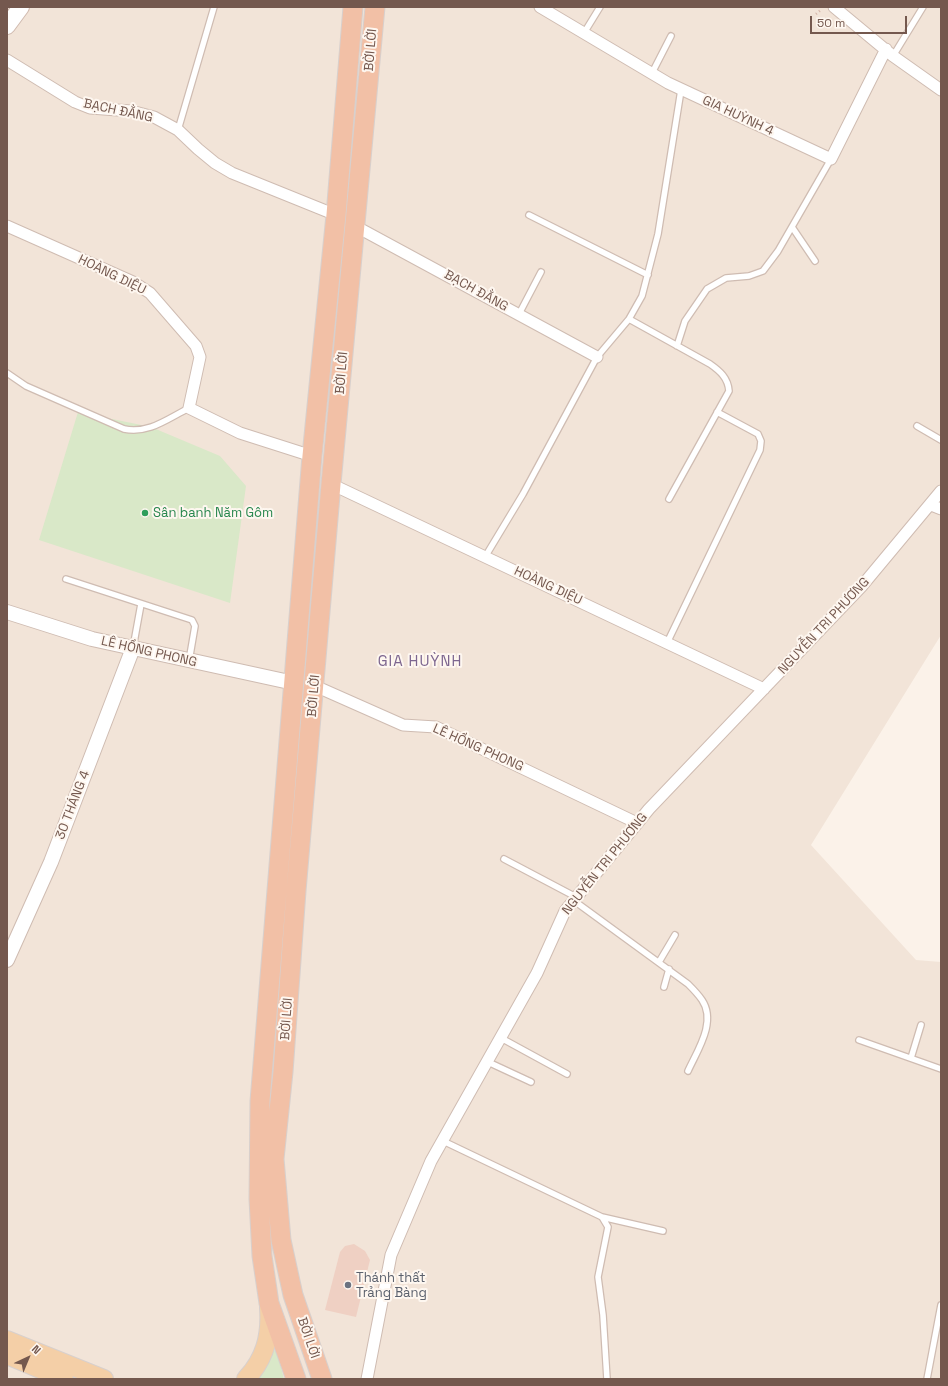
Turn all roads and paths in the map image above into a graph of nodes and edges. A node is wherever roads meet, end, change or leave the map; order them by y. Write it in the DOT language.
graph roads {
  1 [pos="21,7"];
  2 [pos="214,7"];
  3 [pos="353,7"];
  4 [pos="375,7"];
  5 [pos="540,7"];
  6 [pos="600,7"];
  7 [pos="824,7"];
  8 [pos="834,7"];
  9 [pos="923,7"];
  10 [pos="816,14"];
  11 [pos="7,26"];
  12 [pos="584,33"];
  13 [pos="671,36"];
  14 [pos="890,52"];
  15 [pos="7,60"];
  16 [pos="652,73"];
  17 [pos="681,90"];
  18 [pos="941,90"];
  19 [pos="178,130"];
  20 [pos="831,159"];
  21 [pos="529,214"];
  22 [pos="336,215"];
  23 [pos="7,226"];
  24 [pos="354,226"];
  25 [pos="792,227"];
  26 [pos="815,261"];
  27 [pos="541,272"];
  28 [pos="648,275"];
  29 [pos="519,314"];
  30 [pos="628,319"];
  31 [pos="677,346"];
  32 [pos="597,357"];
  33 [pos="7,373"];
  34 [pos="189,408"];
  35 [pos="717,412"];
  36 [pos="917,426"];
  37 [pos="941,440"];
  38 [pos="312,456"];
  39 [pos="331,484"];
  40 [pos="941,491"];
  41 [pos="669,499"];
  42 [pos="936,507"];
  43 [pos="485,557"];
  44 [pos="66,579"];
  45 [pos="141,604"];
  46 [pos="7,612"];
  47 [pos="667,643"];
  48 [pos="133,648"];
  49 [pos="189,661"];
  50 [pos="294,683"];
  51 [pos="315,686"];
  52 [pos="764,689"];
  53 [pos="637,824"];
  54 [pos="504,859"];
  55 [pos="574,898"];
  56 [pos="675,935"];
  57 [pos="7,960"];
  58 [pos="659,962"];
  59 [pos="669,969"];
  60 [pos="664,987"];
  61 [pos="921,1025"];
  62 [pos="501,1038"];
  63 [pos="860,1040"];
  64 [pos="911,1058"];
  65 [pos="488,1062"];
  66 [pos="941,1069"];
  67 [pos="688,1071"];
  68 [pos="567,1074"];
  69 [pos="531,1082"];
  70 [pos="443,1141"];
  71 [pos="602,1217"];
  72 [pos="663,1231"];
  73 [pos="269,1303"];
  74 [pos="941,1305"];
  75 [pos="7,1340"];
  76 [pos="7,1355"];
  77 [pos="99,1378"];
  78 [pos="64,1379"];
  79 [pos="246,1379"];
  80 [pos="296,1379"];
  81 [pos="322,1379"];
  82 [pos="367,1379"];
  83 [pos="607,1379"];
  84 [pos="928,1379"];
  1 -- 11 [label="main road"];
  2 -- 19 [label="lane"];
  3 -- 22 [label="highway, BỜI LỜI"];
  4 -- 24 [label="highway, BỜI LỜI"];
  5 -- 12 [label="street, GIA HUỲNH 4"];
  6 -- 12 [label="lane"];
  7 -- 10 [label="path"];
  8 -- 14 [label="street"];
  9 -- 14 [label="lane"];
  12 -- 16 [label="street, GIA HUỲNH 4"];
  13 -- 16 [label="lane"];
  14 -- 18 [label="street"];
  14 -- 20 [label="street"];
  15 -- 19 [label="street, BẠCH ĐẰNG"];
  16 -- 17 [label="street, GIA HUỲNH 4"];
  17 -- 20 [label="street, GIA HUỲNH 4"];
  17 -- 28 [label="lane"];
  19 -- 22 [label="street, BẠCH ĐẰNG"];
  20 -- 25 [label="lane"];
  21 -- 28 [label="lane"];
  22 -- 38 [label="highway, BỜI LỜI"];
  23 -- 34 [label="street, HOÀNG DIỆU"];
  24 -- 29 [label="street, BẠCH ĐẰNG"];
  24 -- 39 [label="highway, BỜI LỜI"];
  25 -- 26 [label="lane"];
  25 -- 31 [label="lane"];
  27 -- 29 [label="lane"];
  28 -- 30 [label="lane"];
  29 -- 32 [label="street, BẠCH ĐẰNG"];
  30 -- 31 [label="lane"];
  30 -- 32 [label="lane"];
  31 -- 35 [label="lane"];
  32 -- 43 [label="lane"];
  33 -- 34 [label="lane"];
  34 -- 38 [label="street"];
  35 -- 41 [label="lane"];
  35 -- 47 [label="lane"];
  36 -- 37 [label="lane"];
  38 -- 50 [label="highway, BỜI LỜI"];
  39 -- 43 [label="street, HOÀNG DIỆU"];
  39 -- 51 [label="highway, BỜI LỜI"];
  40 -- 42 [label="street, NGUYỄN TRI PHƯƠNG"];
  42 -- 52 [label="street, NGUYỄN TRI PHƯƠNG"];
  43 -- 47 [label="street, HOÀNG DIỆU"];
  44 -- 45 [label="lane"];
  45 -- 48 [label="lane"];
  45 -- 49 [label="lane"];
  46 -- 48 [label="street, LÊ HỒNG PHONG"];
  47 -- 52 [label="street, HOÀNG DIỆU"];
  48 -- 49 [label="street, LÊ HỒNG PHONG"];
  48 -- 57 [label="street, 30 THÁNG 4"];
  49 -- 50 [label="street, LÊ HỒNG PHONG"];
  50 -- 51 [label="highway"];
  50 -- 73 [label="highway, BỜI LỜI"];
  51 -- 53 [label="street, LÊ HỒNG PHONG"];
  51 -- 81 [label="highway, BỜI LỜI"];
  52 -- 53 [label="street, NGUYỄN TRI PHƯƠNG"];
  53 -- 55 [label="street, NGUYỄN TRI PHƯƠNG"];
  54 -- 55 [label="lane"];
  55 -- 58 [label="lane"];
  55 -- 62 [label="street, NGUYỄN TRI PHƯƠNG"];
  56 -- 58 [label="lane"];
  58 -- 59 [label="lane"];
  59 -- 60 [label="lane"];
  59 -- 67 [label="lane"];
  61 -- 64 [label="lane"];
  62 -- 65 [label="street, NGUYỄN TRI PHƯƠNG"];
  62 -- 68 [label="lane"];
  63 -- 64 [label="lane"];
  64 -- 66 [label="lane"];
  65 -- 69 [label="lane"];
  65 -- 70 [label="street, NGUYỄN TRI PHƯƠNG"];
  70 -- 71 [label="lane"];
  70 -- 82 [label="street, NGUYỄN TRI PHƯƠNG"];
  71 -- 72 [label="lane"];
  71 -- 83 [label="lane"];
  73 -- 79 [label="main road"];
  73 -- 80 [label="highway, BỜI LỜI"];
  74 -- 84 [label="lane"];
  75 -- 77 [label="main road"];
  76 -- 78 [label="main road"];
}
